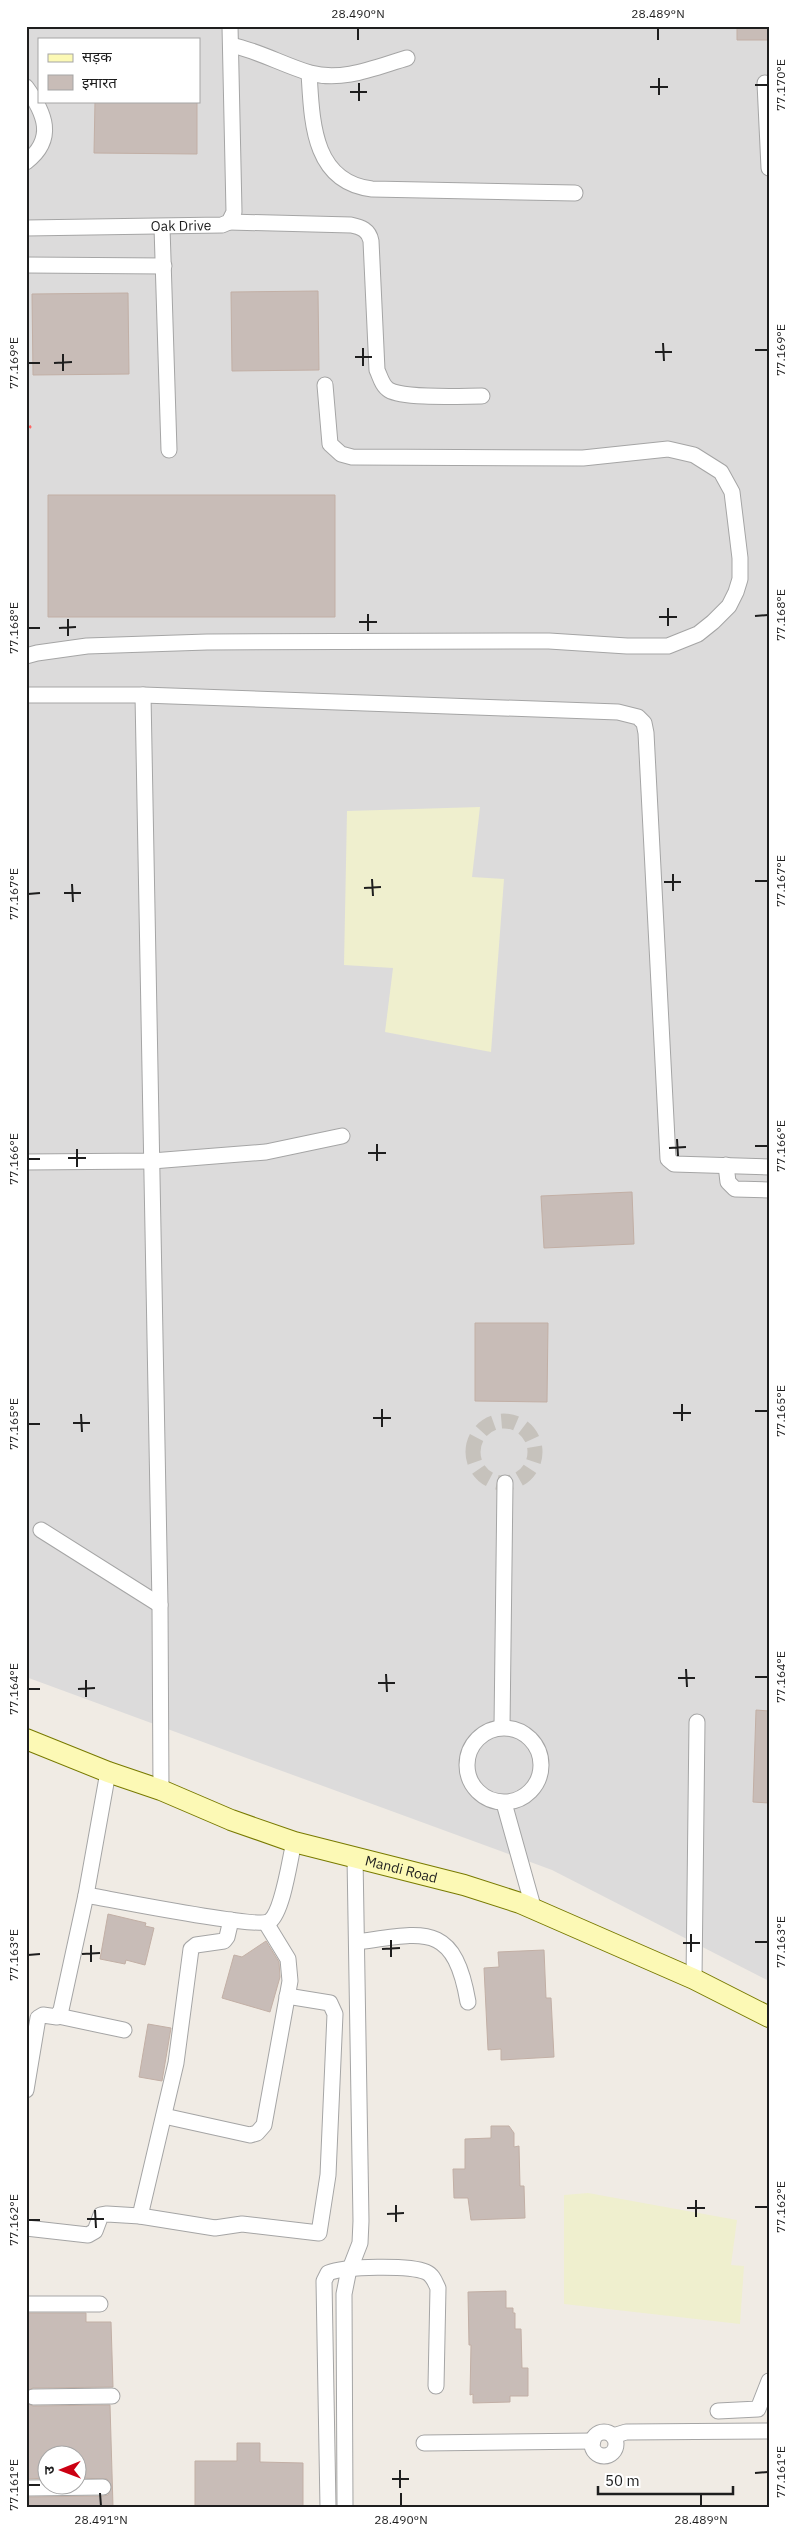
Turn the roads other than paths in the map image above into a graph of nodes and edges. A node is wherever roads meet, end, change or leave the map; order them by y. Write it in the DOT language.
graph roads {
  1 [pos="230,26"];
  2 [pos="230,45"];
  3 [pos="407,58"];
  4 [pos="309,73"];
  5 [pos="765,83"];
  6 [pos="26,87"];
  7 [pos="26,162"];
  8 [pos="769,168"];
  9 [pos="574,193"];
  10 [pos="229,222"];
  11 [pos="162,227"];
  12 [pos="26,228"];
  13 [pos="26,265"];
  14 [pos="164,266"];
  15 [pos="325,385"];
  16 [pos="482,396"];
  17 [pos="169,450"];
  18 [pos="26,656"];
  19 [pos="26,695"];
  20 [pos="143,696"];
  21 [pos="342,1136"];
  22 [pos="26,1162"];
  23 [pos="152,1162"];
  24 [pos="726,1166"];
  25 [pos="769,1167"];
  26 [pos="769,1190"];
  27 [pos="505,1484"];
  28 [pos="42,1530"];
  29 [pos="160,1605"];
  30 [pos="697,1722"];
  31 [pos="502,1727"];
  32 [pos="26,1739"];
  33 [pos="108,1772"];
  34 [pos="161,1790"];
  35 [pos="504,1803"];
  36 [pos="294,1842"];
  37 [pos="355,1857"];
  38 [pos="86,1895"];
  39 [pos="534,1910"];
  40 [pos="231,1920"];
  41 [pos="266,1923"];
  42 [pos="357,1942"];
  43 [pos="694,1979"];
  44 [pos="287,1996"];
  45 [pos="468,2002"];
  46 [pos="58,2016"];
  47 [pos="769,2017"];
  48 [pos="124,2030"];
  49 [pos="26,2090"];
  50 [pos="164,2116"];
  51 [pos="140,2216"];
  52 [pos="26,2228"];
  53 [pos="351,2267"];
  54 [pos="29,2304"];
  55 [pos="100,2304"];
  56 [pos="769,2381"];
  57 [pos="436,2386"];
  58 [pos="112,2396"];
  59 [pos="34,2397"];
  60 [pos="718,2411"];
  61 [pos="769,2431"];
  62 [pos="424,2443"];
  63 [pos="103,2487"];
  64 [pos="29,2488"];
  65 [pos="328,2507"];
  66 [pos="345,2507"];
  1 -- 2 [label="street, Oak Drive"];
  2 -- 4 [label="street"];
  2 -- 10 [label="street, Oak Drive"];
  3 -- 4 [label="street"];
  4 -- 9 [label="street"];
  5 -- 8 [label="street"];
  6 -- 7 [label="street"];
  10 -- 11 [label="street, Oak Drive"];
  10 -- 16 [label="street"];
  11 -- 12 [label="street, Oak Drive"];
  11 -- 14 [label="street"];
  13 -- 14 [label="street"];
  14 -- 17 [label="street"];
  15 -- 18 [label="street"];
  19 -- 20 [label="street"];
  20 -- 23 [label="street"];
  20 -- 24 [label="street"];
  21 -- 23 [label="street"];
  22 -- 23 [label="street"];
  23 -- 29 [label="street"];
  24 -- 25 [label="street"];
  24 -- 26 [label="street"];
  27 -- 31 [label="street"];
  28 -- 29 [label="street"];
  29 -- 34 [label="street"];
  30 -- 43 [label="street"];
  31 -- 35 [label="street"];
  31 -- 35 [label="street"];
  32 -- 33 [label="street, Mandi Road"];
  33 -- 34 [label="street, Mandi Road"];
  33 -- 38 [label="street"];
  34 -- 36 [label="street, Mandi Road"];
  35 -- 39 [label="street"];
  36 -- 37 [label="street, Mandi Road"];
  36 -- 41 [label="street"];
  37 -- 39 [label="street, Mandi Road"];
  37 -- 42 [label="street"];
  38 -- 40 [label="street"];
  38 -- 46 [label="street"];
  39 -- 43 [label="street, Mandi Road"];
  40 -- 41 [label="street"];
  40 -- 50 [label="street"];
  41 -- 44 [label="street"];
  42 -- 45 [label="street"];
  42 -- 53 [label="street"];
  43 -- 47 [label="street, Mandi Road"];
  44 -- 50 [label="street"];
  44 -- 51 [label="street"];
  46 -- 48 [label="street"];
  46 -- 49 [label="street"];
  50 -- 51 [label="street"];
  51 -- 52 [label="street"];
  53 -- 57 [label="street"];
  53 -- 65 [label="street"];
  53 -- 66 [label="street"];
  54 -- 55 [label="street"];
  56 -- 60 [label="street"];
  58 -- 59 [label="street"];
  61 -- 62 [label="street"];
  63 -- 64 [label="street"];
}
